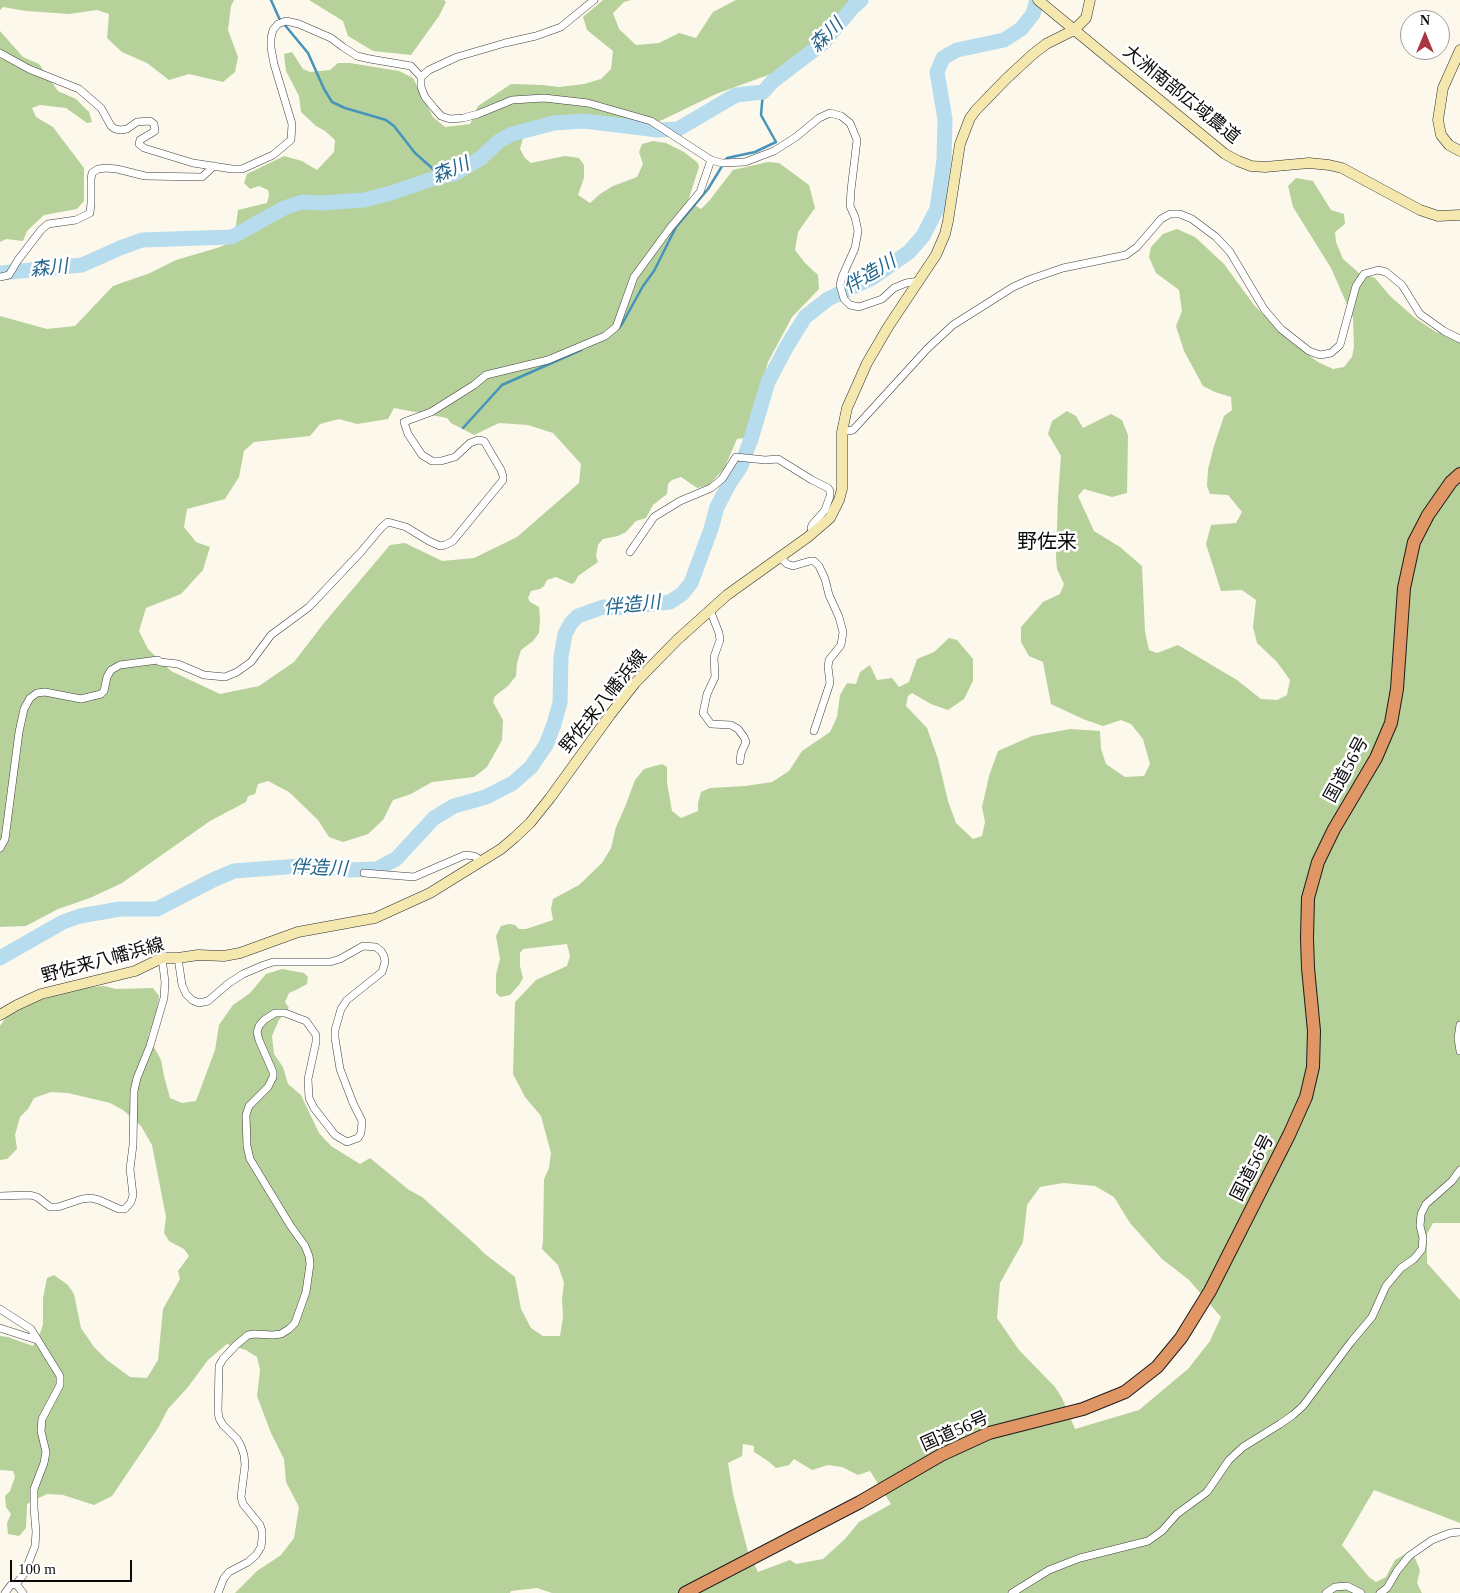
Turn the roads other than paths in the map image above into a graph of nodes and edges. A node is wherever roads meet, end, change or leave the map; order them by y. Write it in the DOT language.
graph roads {
  1 [pos="594,0"];
  2 [pos="1038,0"];
  3 [pos="1090,0"];
  4 [pos="585,4"];
  5 [pos="1074,30"];
  6 [pos="1460,50"];
  7 [pos="0,53"];
  8 [pos="421,77"];
  9 [pos="1460,151"];
  10 [pos="711,160"];
  11 [pos="214,166"];
  12 [pos="1460,214"];
  13 [pos="0,278"];
  14 [pos="918,281"];
  15 [pos="1460,339"];
  16 [pos="842,432"];
  17 [pos="1460,474"];
  18 [pos="814,532"];
  19 [pos="630,552"];
  20 [pos="780,556"];
  21 [pos="710,610"];
  22 [pos="814,732"];
  23 [pos="740,761"];
  24 [pos="0,848"];
  25 [pos="482,861"];
  26 [pos="364,873"];
  27 [pos="162,958"];
  28 [pos="178,958"];
  29 [pos="0,1016"];
  30 [pos="1460,1025"];
  31 [pos="1460,1051"];
  32 [pos="1460,1170"];
  33 [pos="0,1196"];
  34 [pos="0,1309"];
  35 [pos="0,1328"];
  36 [pos="37,1340"];
  37 [pos="1460,1532"];
  38 [pos="16,1584"];
  39 [pos="5,1593"];
  40 [pos="23,1593"];
  41 [pos="218,1593"];
  42 [pos="685,1593"];
  43 [pos="1012,1593"];
  44 [pos="1326,1593"];
  45 [pos="1361,1593"];
  46 [pos="1380,1593"];
  1 -- 4 [label="street"];
  2 -- 5 [label="main road, 大洲南部広域農道"];
  3 -- 5 [label="main road, 野佐来八幡浜線"];
  4 -- 8 [label="street"];
  5 -- 12 [label="main road, 大洲南部広域農道"];
  5 -- 14 [label="main road, 野佐来八幡浜線"];
  6 -- 9 [label="main road"];
  7 -- 11 [label="street"];
  8 -- 10 [label="street"];
  8 -- 11 [label="street"];
  10 -- 14 [label="street"];
  10 -- 24 [label="street"];
  11 -- 13 [label="street"];
  14 -- 16 [label="main road, 野佐来八幡浜線"];
  15 -- 16 [label="street"];
  16 -- 18 [label="main road, 野佐来八幡浜線"];
  17 -- 42 [label="highway, 国道56号"];
  18 -- 19 [label="street"];
  18 -- 20 [label="main road, 野佐来八幡浜線"];
  20 -- 21 [label="main road, 野佐来八幡浜線"];
  20 -- 22 [label="street"];
  21 -- 23 [label="street"];
  21 -- 25 [label="main road, 野佐来八幡浜線"];
  25 -- 26 [label="street"];
  25 -- 28 [label="main road, 野佐来八幡浜線"];
  27 -- 28 [label="main road, 野佐来八幡浜線"];
  27 -- 29 [label="main road, 野佐来八幡浜線"];
  27 -- 33 [label="street"];
  28 -- 41 [label="street"];
  30 -- 31 [label="street"];
  32 -- 43 [label="street"];
  34 -- 36 [label="street"];
  35 -- 36 [label="street"];
  36 -- 38 [label="street"];
  37 -- 46 [label="street"];
  38 -- 39 [label="street"];
  38 -- 40 [label="street"];
  44 -- 45 [label="street"];
}
